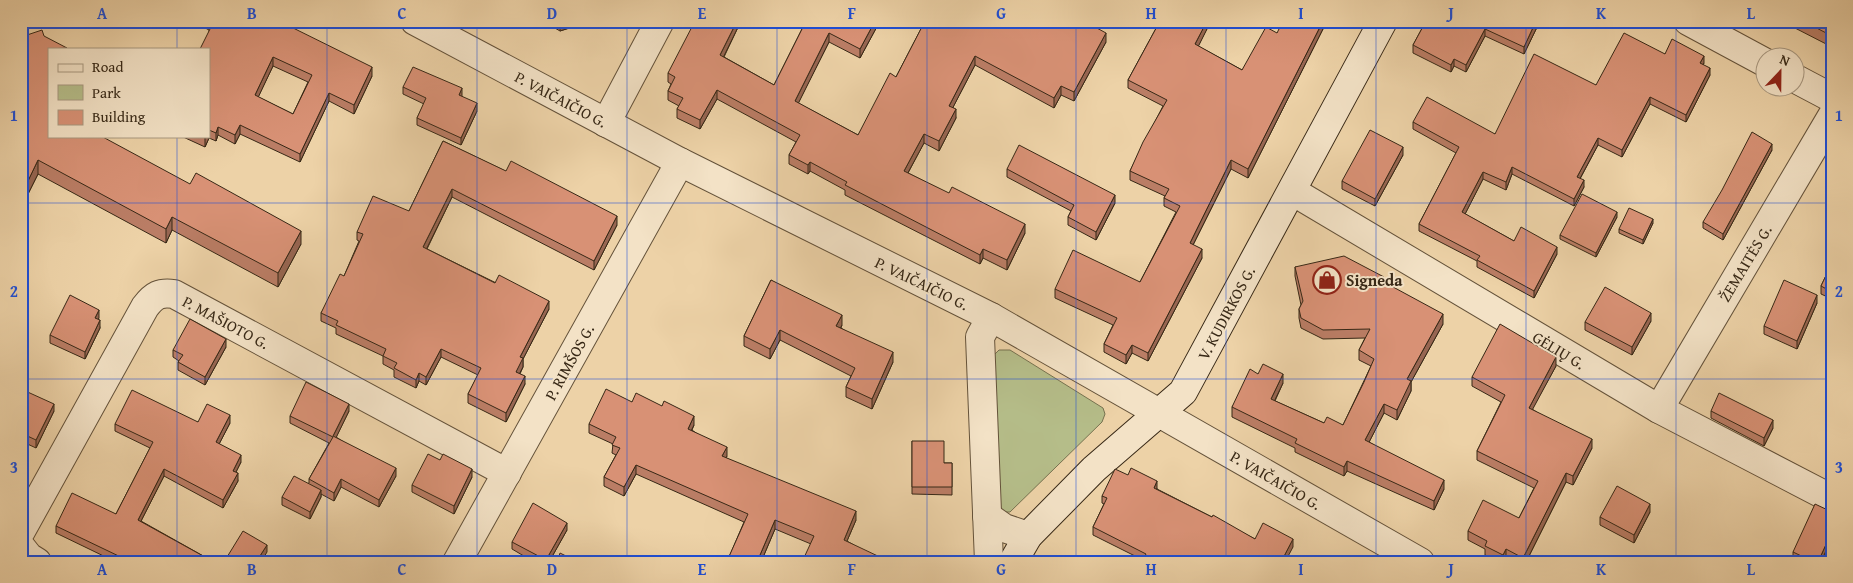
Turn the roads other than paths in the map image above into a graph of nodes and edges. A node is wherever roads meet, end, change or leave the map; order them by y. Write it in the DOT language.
graph roads {
  1 [pos="415,21"];
  2 [pos="660,21"];
  3 [pos="1383,21"];
  4 [pos="1688,21"];
  5 [pos="1756,58"];
  6 [pos="1806,84"];
  7 [pos="1832,98"];
  8 [pos="1832,116"];
  9 [pos="606,123"];
  10 [pos="680,162"];
  11 [pos="1292,191"];
  12 [pos="991,317"];
  13 [pos="1659,409"];
  14 [pos="1159,413"];
  15 [pos="507,473"];
  16 [pos="1832,499"];
  17 [pos="987,516"];
  18 [pos="21,531"];
  19 [pos="1028,536"];
  20 [pos="21,548"];
  21 [pos="37,562"];
  22 [pos="457,562"];
  23 [pos="989,562"];
  24 [pos="1013,562"];
  25 [pos="1420,562"];
  1 -- 9 [label="street, P. VAIČAIČIO G."];
  2 -- 9 [label="street"];
  3 -- 11 [label="street, V. KUDIRKOS G."];
  4 -- 5 [label="street"];
  6 -- 7 [label="street"];
  8 -- 13 [label="street, ŽEMAITĖS G."];
  9 -- 10 [label="street, P. VAIČAIČIO G."];
  10 -- 12 [label="street, P. VAIČAIČIO G."];
  10 -- 15 [label="street, P. RIMŠOS G."];
  11 -- 13 [label="street, GĖLIŲ G."];
  11 -- 14 [label="street, V. KUDIRKOS G."];
  12 -- 14 [label="street, P. VAIČAIČIO G."];
  12 -- 17 [label="street"];
  13 -- 16 [label="street, GĖLIŲ G."];
  14 -- 19 [label="street, V. KUDIRKOS G."];
  14 -- 25 [label="street, P. VAIČAIČIO G."];
  15 -- 18 [label="street, P. MAŠIOTO G."];
  15 -- 22 [label="street, P. RIMŠOS G."];
  17 -- 19 [label="street"];
  17 -- 23 [label="street"];
  19 -- 24 [label="street, V. KUDIRKOS G."];
  20 -- 21 [label="street"];
}
